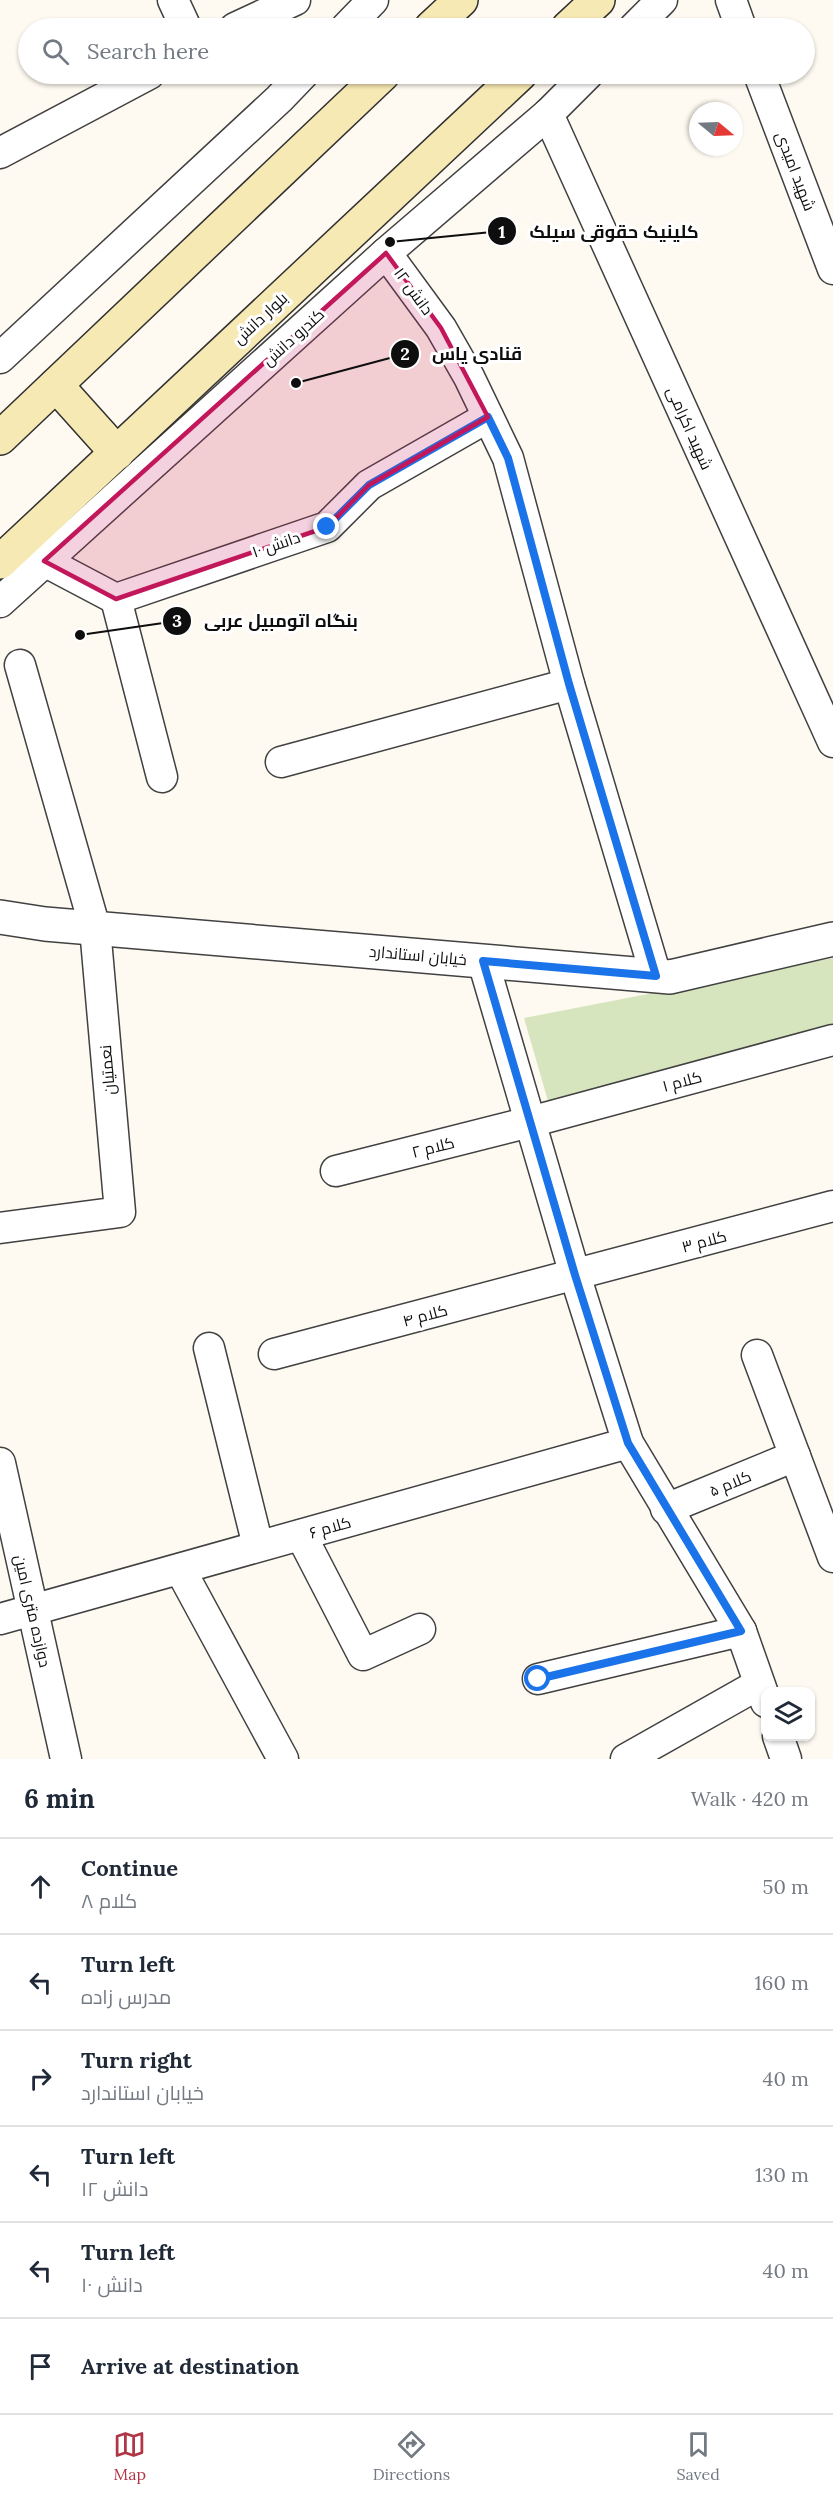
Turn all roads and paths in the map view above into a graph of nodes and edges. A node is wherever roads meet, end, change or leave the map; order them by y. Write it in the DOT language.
graph roads {
  1 [pos="173,0"];
  2 [pos="295,0"];
  3 [pos="373,0"];
  4 [pos="461,0"];
  5 [pos="598,0"];
  6 [pos="663,0"];
  7 [pos="731,0"];
  8 [pos="181,18"];
  9 [pos="262,18"];
  10 [pos="356,18"];
  11 [pos="442,18"];
  12 [pos="579,18"];
  13 [pos="644,18"];
  14 [pos="737,18"];
  15 [pos="130,84"];
  16 [pos="372,84"];
  17 [pos="509,84"];
  18 [pos="578,84"];
  19 [pos="763,84"];
  20 [pos="283,86"];
  21 [pos="548,114"];
  22 [pos="0,153"];
  23 [pos="386,253"];
  24 [pos="833,268"];
  25 [pos="0,358"];
  26 [pos="56,385"];
  27 [pos="488,417"];
  28 [pos="0,438"];
  29 [pos="117,453"];
  30 [pos="44,561"];
  31 [pos="0,562"];
  32 [pos="116,599"];
  33 [pos="0,602"];
  34 [pos="20,665"];
  35 [pos="569,684"];
  36 [pos="833,742"];
  37 [pos="281,762"];
  38 [pos="162,777"];
  39 [pos="0,917"];
  40 [pos="95,928"];
  41 [pos="833,939"];
  42 [pos="483,961"];
  43 [pos="656,976"];
  44 [pos="833,1040"];
  45 [pos="530,1122"];
  46 [pos="336,1171"];
  47 [pos="833,1206"];
  48 [pos="0,1228"];
  49 [pos="575,1275"];
  50 [pos="209,1348"];
  51 [pos="274,1354"];
  52 [pos="757,1355"];
  53 [pos="628,1443"];
  54 [pos="795,1456"];
  55 [pos="0,1463"];
  56 [pos="666,1509"];
  57 [pos="301,1535"];
  58 [pos="258,1546"];
  59 [pos="833,1557"];
  60 [pos="180,1569"];
  61 [pos="32,1610"];
  62 [pos="0,1619"];
  63 [pos="420,1629"];
  64 [pos="741,1631"];
  65 [pos="538,1679"];
  66 [pos="761,1690"];
  67 [pos="761,1693"];
  68 [pos="779,1741"];
  69 [pos="66,1759"];
  70 [pos="283,1759"];
  71 [pos="626,1759"];
  72 [pos="786,1759"];
  1 -- 8 [label="street"];
  2 -- 9 [label="street"];
  3 -- 10 [label="street"];
  4 -- 11 [label="main road"];
  5 -- 12 [label="main road"];
  6 -- 13 [label="street"];
  7 -- 14 [label="street"];
  15 -- 22 [label="street"];
  16 -- 26 [label="main road"];
  17 -- 29 [label="main road, بلوار دانش"];
  18 -- 21 [label="street, کندرو دانش"];
  19 -- 24 [label="street, شهید امیدی"];
  20 -- 25 [label="street"];
  21 -- 23 [label="street, کندرو دانش"];
  21 -- 36 [label="street, شهید اکرامی"];
  23 -- 27 [label="street, دانش ۱۲"];
  23 -- 30 [label="street, کندرو دانش"];
  26 -- 28 [label="main road"];
  26 -- 29 [label="main road"];
  27 -- 32 [label="street, دانش ۱۰"];
  27 -- 35 [label="street, دانش ۱۲"];
  29 -- 31 [label="main road, بلوار دانش"];
  30 -- 32 [label="street"];
  30 -- 33 [label="street, کندرو دانش"];
  32 -- 38 [label="street"];
  34 -- 40 [label="street, نعمتیان"];
  35 -- 37 [label="street"];
  35 -- 43 [label="street, دانش ۱۲"];
  39 -- 40 [label="street, خیابان استاندارد"];
  40 -- 42 [label="street, خیابان استاندارد"];
  40 -- 48 [label="street, نعمتیان"];
  41 -- 43 [label="street, خیابان استاندارد"];
  42 -- 43 [label="street, خیابان استاندارد"];
  42 -- 45 [label="street"];
  44 -- 45 [label="street, کلام ۱"];
  45 -- 46 [label="street, کلام ۲"];
  45 -- 49 [label="street"];
  47 -- 49 [label="street, کلام ۳"];
  49 -- 51 [label="street, کلام ۴"];
  49 -- 53 [label="street"];
  50 -- 58 [label="street"];
  52 -- 54 [label="street"];
  53 -- 56 [label="street"];
  53 -- 57 [label="street, کلام ۶"];
  54 -- 56 [label="street, کلام ۵"];
  54 -- 59 [label="street"];
  55 -- 61 [label="street, دوازده متری امین"];
  56 -- 64 [label="street"];
  57 -- 58 [label="street, کلام ۶"];
  57 -- 63 [label="street"];
  58 -- 60 [label="street, کلام ۶"];
  60 -- 61 [label="street, کلام ۶"];
  60 -- 70 [label="street"];
  61 -- 62 [label="street, کلام ۶"];
  61 -- 69 [label="street, دوازده متری امین"];
  64 -- 65 [label="street"];
  64 -- 66 [label="street"];
  67 -- 71 [label="street"];
  68 -- 72 [label="street"];
}
